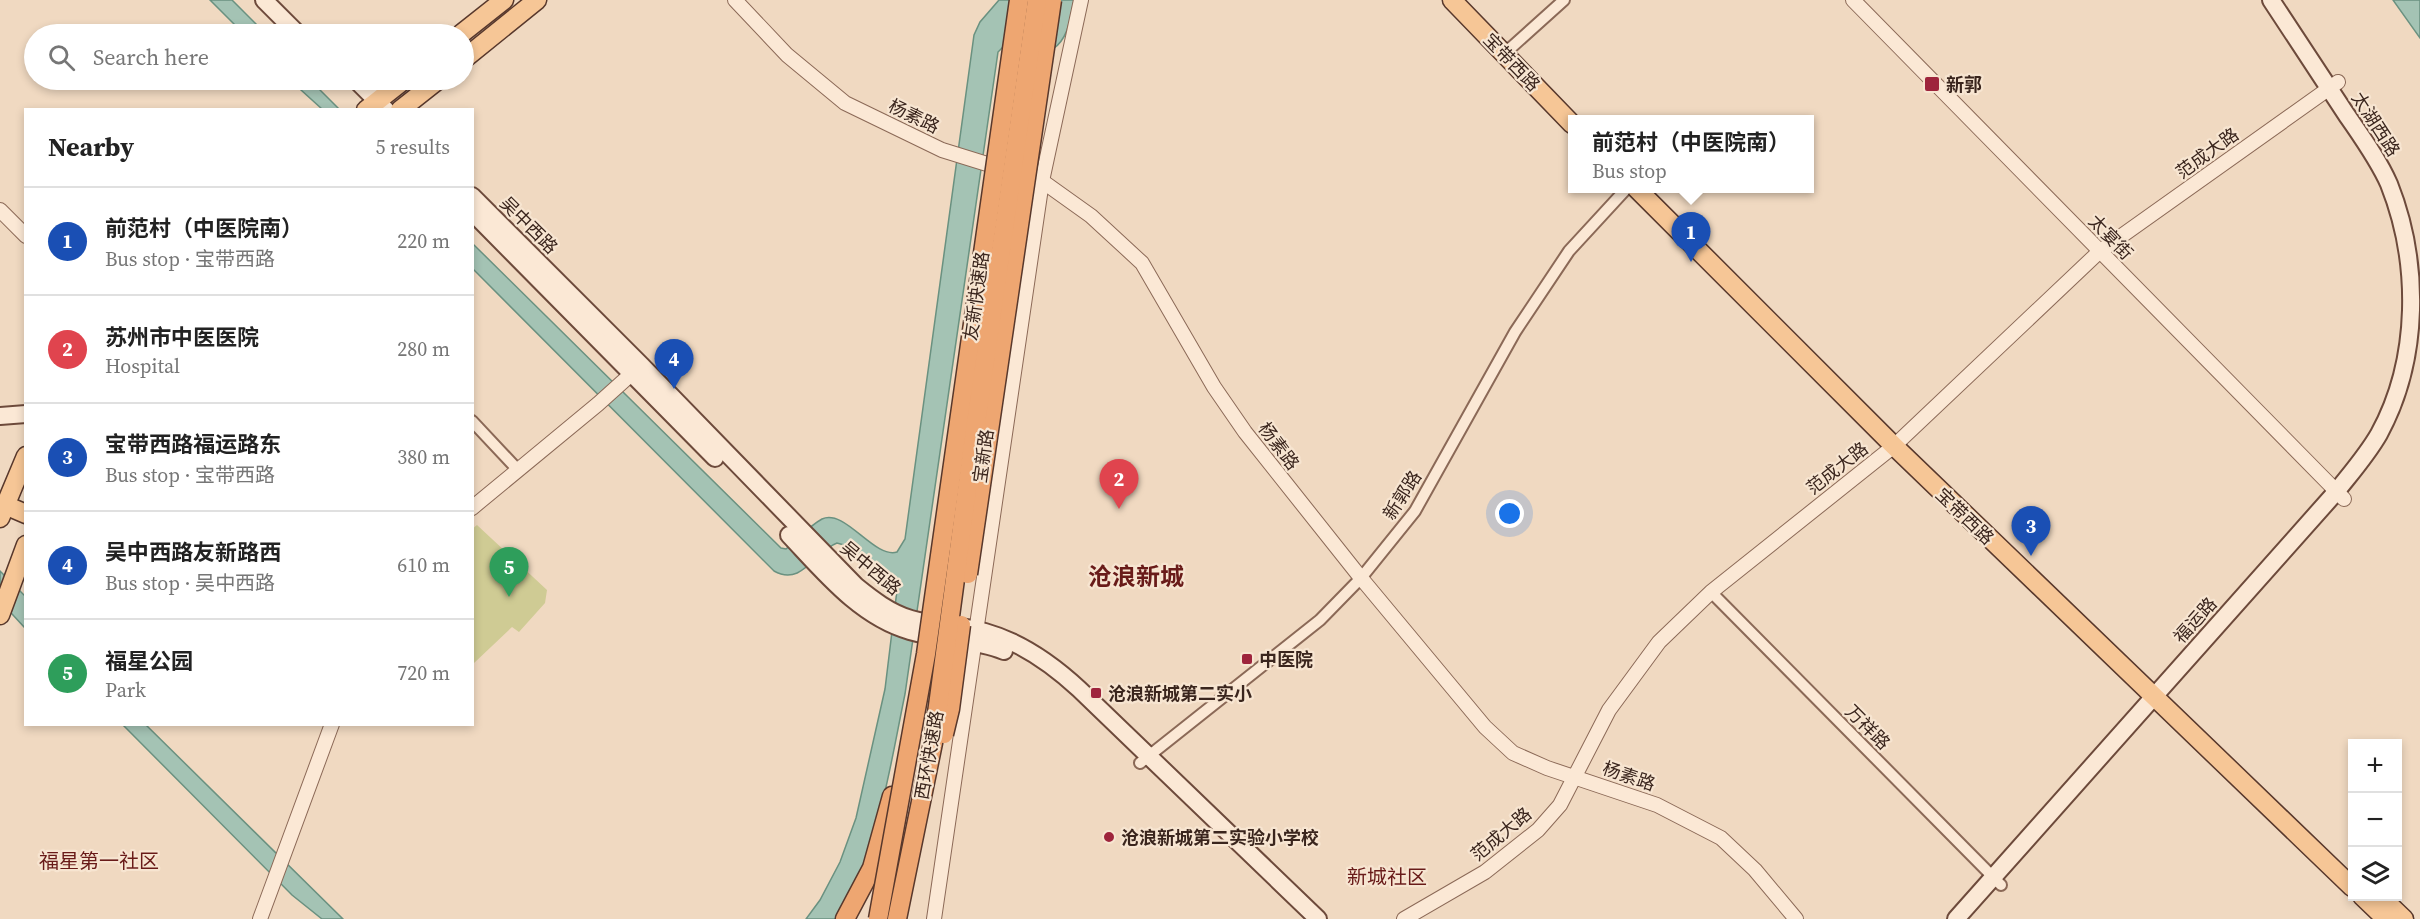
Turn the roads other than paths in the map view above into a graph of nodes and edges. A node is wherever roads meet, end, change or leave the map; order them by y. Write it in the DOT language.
graph roads {
  1 [pos="264,0"];
  2 [pos="277,0"];
  3 [pos="504,0"];
  4 [pos="537,0"];
  5 [pos="735,0"];
  6 [pos="1019,0"];
  7 [pos="1037,0"];
  8 [pos="1052,0"];
  9 [pos="1081,0"];
  10 [pos="1452,0"];
  11 [pos="1467,0"];
  12 [pos="1564,0"];
  13 [pos="1852,0"];
  14 [pos="2271,0"];
  15 [pos="2283,0"];
  16 [pos="288,24"];
  17 [pos="302,24"];
  18 [pos="474,24"];
  19 [pos="1508,50"];
  20 [pos="474,51"];
  21 [pos="2333,85"];
  22 [pos="354,90"];
  23 [pos="363,90"];
  24 [pos="393,90"];
  25 [pos="425,90"];
  26 [pos="374,107"];
  27 [pos="403,108"];
  28 [pos="1577,115"];
  29 [pos="1568,119"];
  30 [pos="1042,182"];
  31 [pos="1623,193"];
  32 [pos="1640,193"];
  33 [pos="1654,193"];
  34 [pos="474,198"];
  35 [pos="0,210"];
  36 [pos="474,214"];
  37 [pos="24,234"];
  38 [pos="2420,249"];
  39 [pos="2099,252"];
  40 [pos="2414,320"];
  41 [pos="2420,352"];
  42 [pos="637,369"];
  43 [pos="24,414"];
  44 [pos="0,416"];
  45 [pos="474,423"];
  46 [pos="24,424"];
  47 [pos="0,426"];
  48 [pos="1897,443"];
  49 [pos="24,461"];
  50 [pos="518,470"];
  51 [pos="2340,496"];
  52 [pos="474,506"];
  53 [pos="3,512"];
  54 [pos="24,514"];
  55 [pos="24,550"];
  56 [pos="1361,578"];
  57 [pos="953,590"];
  58 [pos="934,591"];
  59 [pos="1711,592"];
  60 [pos="0,615"];
  61 [pos="969,639"];
  62 [pos="926,654"];
  63 [pos="2160,696"];
  64 [pos="331,726"];
  65 [pos="933,743"];
  66 [pos="1143,759"];
  67 [pos="1575,777"];
  68 [pos="2255,786"];
  69 [pos="2348,867"];
  70 [pos="907,875"];
  71 [pos="1998,881"];
  72 [pos="2348,883"];
  73 [pos="2366,901"];
  74 [pos="2384,901"];
  75 [pos="260,919"];
  76 [pos="845,919"];
  77 [pos="878,919"];
  78 [pos="897,919"];
  79 [pos="905,919"];
  80 [pos="934,919"];
  81 [pos="1303,919"];
  82 [pos="1318,919"];
  83 [pos="1404,919"];
  84 [pos="1796,919"];
  85 [pos="1956,919"];
  86 [pos="1971,919"];
  87 [pos="2385,919"];
  88 [pos="2404,919"];
  1 -- 16 [label="main road"];
  2 -- 17 [label="main road"];
  3 -- 18 [label="main road"];
  4 -- 20 [label="main road"];
  5 -- 30 [label="street, 杨素路"];
  6 -- 58 [label="highway, 友新快速路, bridge"];
  7 -- 57 [label="highway, 友新快速路, bridge"];
  8 -- 61 [label="highway, bridge"];
  9 -- 30 [label="street, 宝新路"];
  10 -- 19 [label="main road, 宝带西路"];
  11 -- 19 [label="main road, 宝带西路"];
  12 -- 19 [label="street"];
  13 -- 39 [label="street, 太宴街"];
  14 -- 21 [label="main road, 太湖西路"];
  15 -- 21 [label="main road, 太湖西路"];
  19 -- 28 [label="main road, 宝带西路"];
  19 -- 29 [label="main road, 宝带西路"];
  21 -- 38 [label="main road, 太湖西路"];
  21 -- 39 [label="street, 范成大路"];
  21 -- 40 [label="main road, 太湖西路"];
  22 -- 26 [label="main road"];
  23 -- 26 [label="main road"];
  24 -- 26 [label="main road"];
  25 -- 27 [label="main road"];
  30 -- 56 [label="street, 杨素路"];
  30 -- 61 [label="street, 宝新路"];
  31 -- 56 [label="street, 新郭路"];
  32 -- 48 [label="main road, 宝带西路"];
  33 -- 48 [label="main road, 宝带西路"];
  34 -- 42 [label="main road, 吴中西路"];
  35 -- 37 [label="street"];
  36 -- 42 [label="main road, 吴中西路"];
  39 -- 48 [label="street, 范成大路"];
  39 -- 51 [label="street, 太宴街"];
  40 -- 51 [label="main road, 福运路"];
  41 -- 51 [label="main road, 福运路"];
  42 -- 50 [label="street"];
  42 -- 61 [label="main road, 吴中西路"];
  43 -- 44 [label="main road"];
  45 -- 50 [label="street"];
  46 -- 47 [label="main road"];
  48 -- 59 [label="street, 范成大路"];
  48 -- 63 [label="main road, 宝带西路"];
  49 -- 53 [label="main road"];
  50 -- 52 [label="street"];
  51 -- 63 [label="main road, 福运路"];
  53 -- 54 [label="main road"];
  55 -- 60 [label="main road"];
  56 -- 66 [label="street, 新郭路"];
  56 -- 67 [label="street, 杨素路"];
  57 -- 65 [label="highway, 西环快速路, bridge"];
  58 -- 62 [label="highway, 西环快速路, bridge"];
  59 -- 67 [label="street, 范成大路"];
  59 -- 71 [label="street, 万祥路"];
  61 -- 65 [label="highway, bridge"];
  61 -- 66 [label="main road, 吴中西路"];
  61 -- 79 [label="highway, bridge"];
  61 -- 80 [label="street, 宝新路"];
  62 -- 76 [label="highway, bridge"];
  62 -- 77 [label="highway, 西环快速路, bridge"];
  63 -- 68 [label="main road, 宝带西路"];
  63 -- 71 [label="main road, 福运路"];
  64 -- 75 [label="street"];
  65 -- 70 [label="highway, 西环快速路, bridge"];
  66 -- 81 [label="main road, 吴中西路"];
  66 -- 82 [label="main road, 吴中西路"];
  67 -- 83 [label="street, 范成大路"];
  67 -- 84 [label="street, 杨素路"];
  68 -- 69 [label="main road, 宝带西路"];
  68 -- 72 [label="main road, 宝带西路"];
  70 -- 78 [label="highway, 西环快速路, bridge"];
  70 -- 79 [label="highway, bridge"];
  71 -- 85 [label="main road, 福运路"];
  71 -- 86 [label="main road, 福运路"];
  73 -- 87 [label="main road"];
  74 -- 88 [label="main road"];
}
